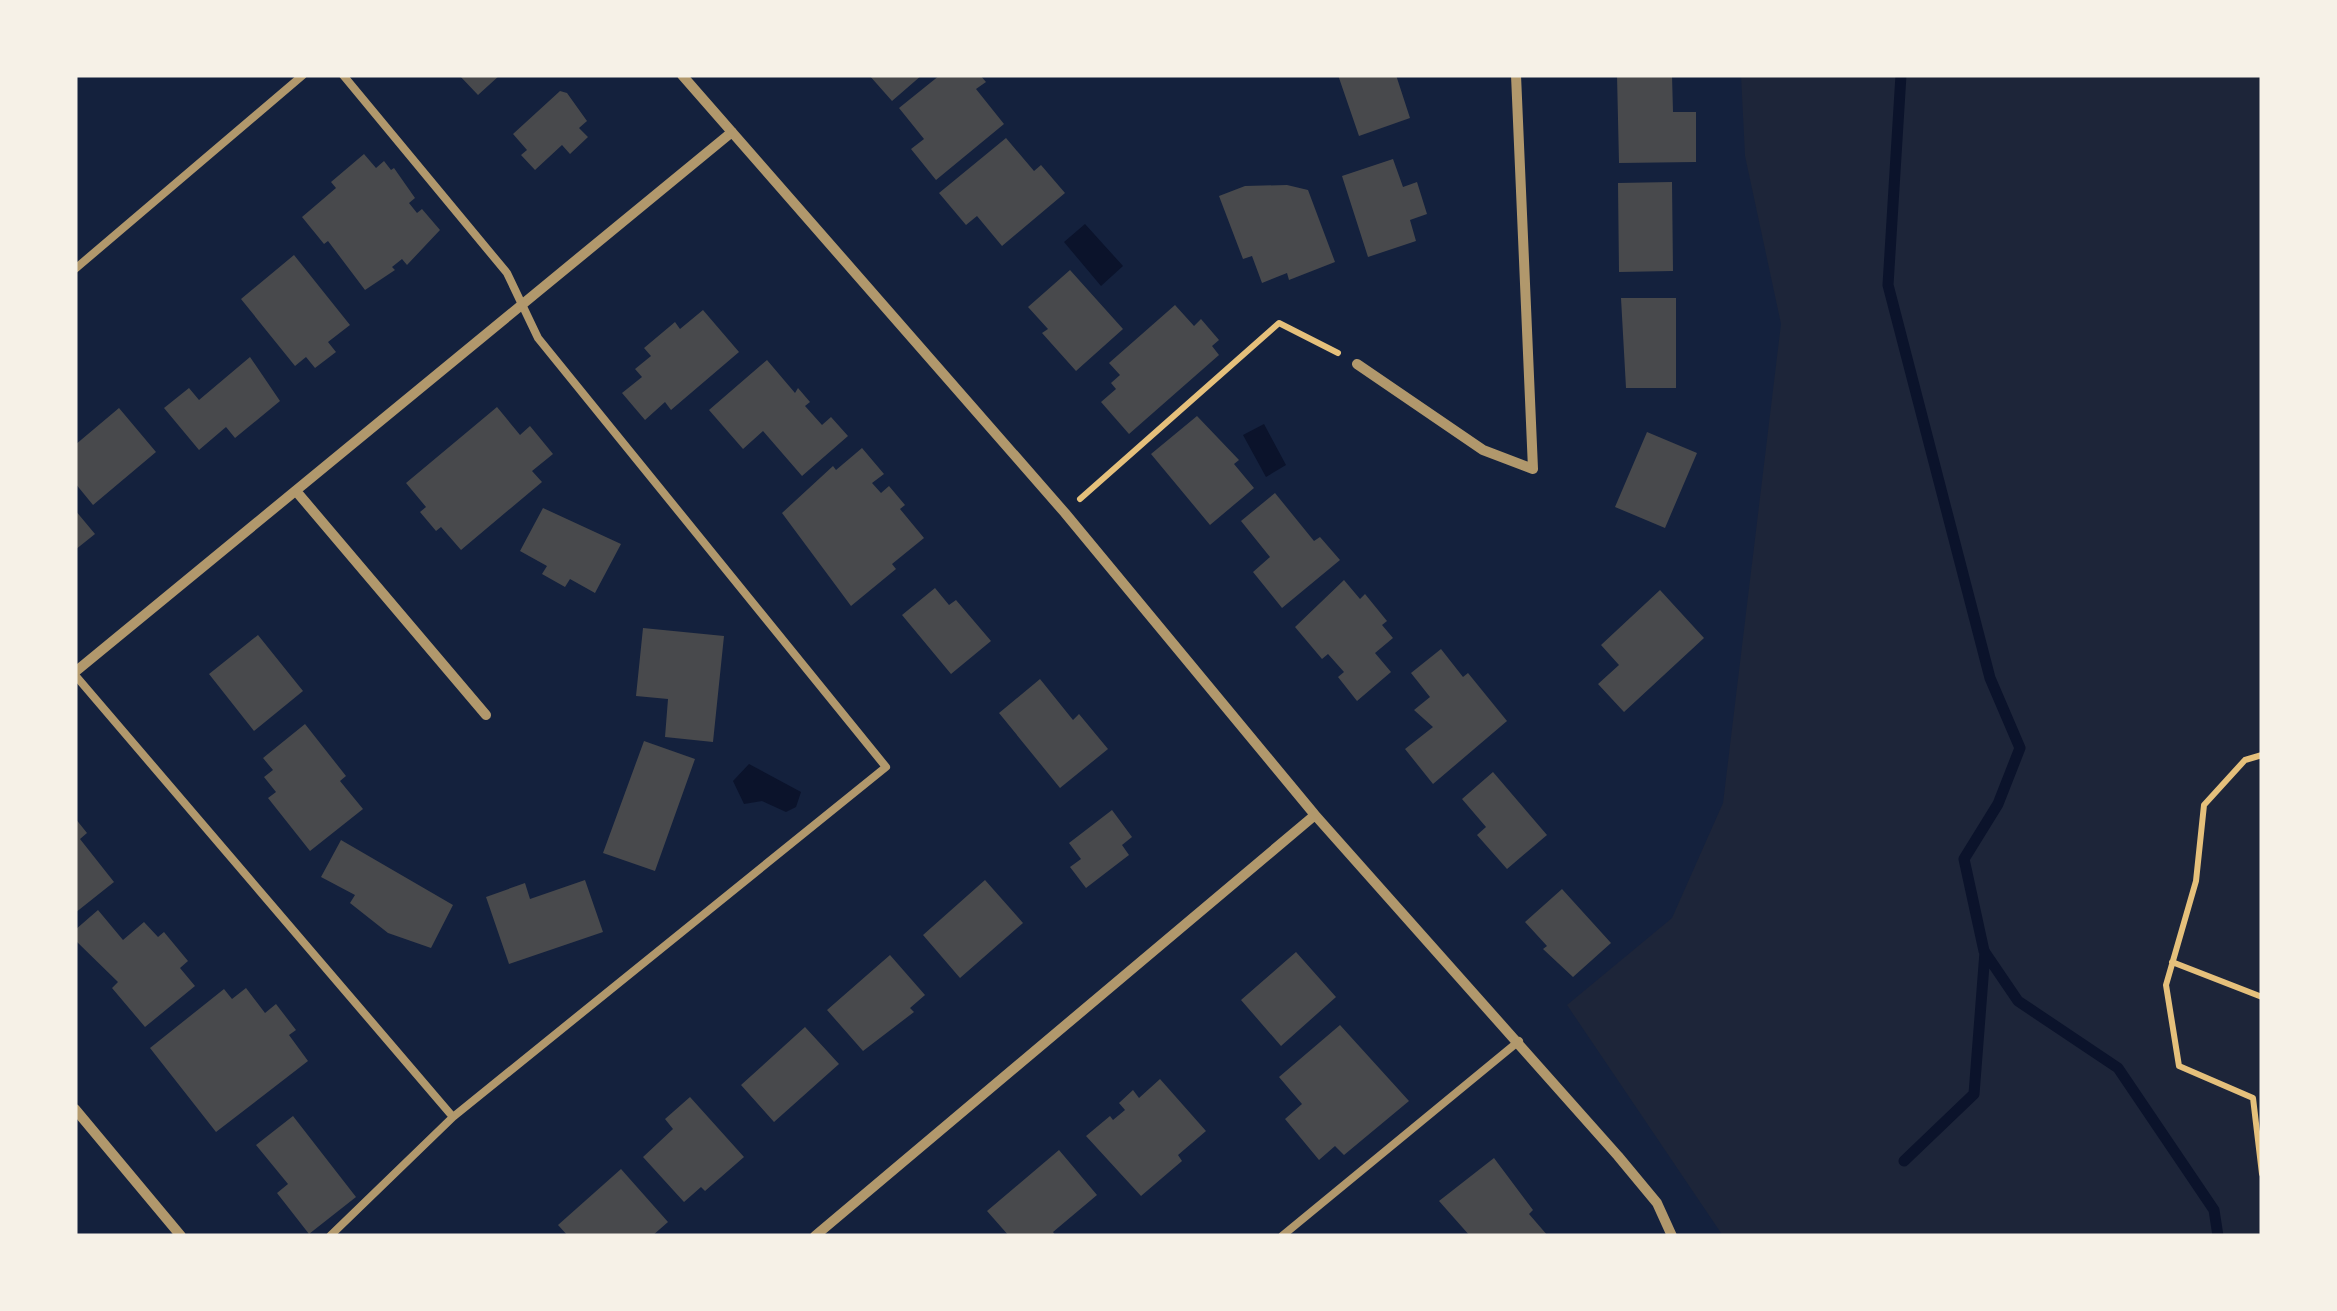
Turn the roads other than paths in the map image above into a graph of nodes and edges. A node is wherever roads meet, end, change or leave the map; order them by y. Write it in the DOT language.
graph roads {
  1 [pos="303,75"];
  2 [pos="342,75"];
  3 [pos="682,75"];
  4 [pos="1516,75"];
  5 [pos="732,132"];
  6 [pos="75,268"];
  7 [pos="522,305"];
  8 [pos="1357,364"];
  9 [pos="296,492"];
  10 [pos="75,673"];
  11 [pos="486,715"];
  12 [pos="1316,815"];
  13 [pos="1519,1041"];
  14 [pos="75,1109"];
  15 [pos="453,1117"];
  16 [pos="182,1236"];
  17 [pos="330,1236"];
  18 [pos="814,1236"];
  19 [pos="1282,1236"];
  20 [pos="1672,1236"];
  1 -- 6 [label="lane"];
  2 -- 7 [label="lane"];
  3 -- 5 [label="street"];
  4 -- 8 [label="street"];
  5 -- 7 [label="street"];
  5 -- 12 [label="street"];
  7 -- 9 [label="street"];
  7 -- 15 [label="lane"];
  9 -- 10 [label="street"];
  9 -- 11 [label="street"];
  10 -- 15 [label="lane"];
  12 -- 13 [label="street"];
  12 -- 18 [label="street"];
  13 -- 19 [label="lane"];
  13 -- 20 [label="street"];
  14 -- 16 [label="street"];
  15 -- 17 [label="lane"];
}
